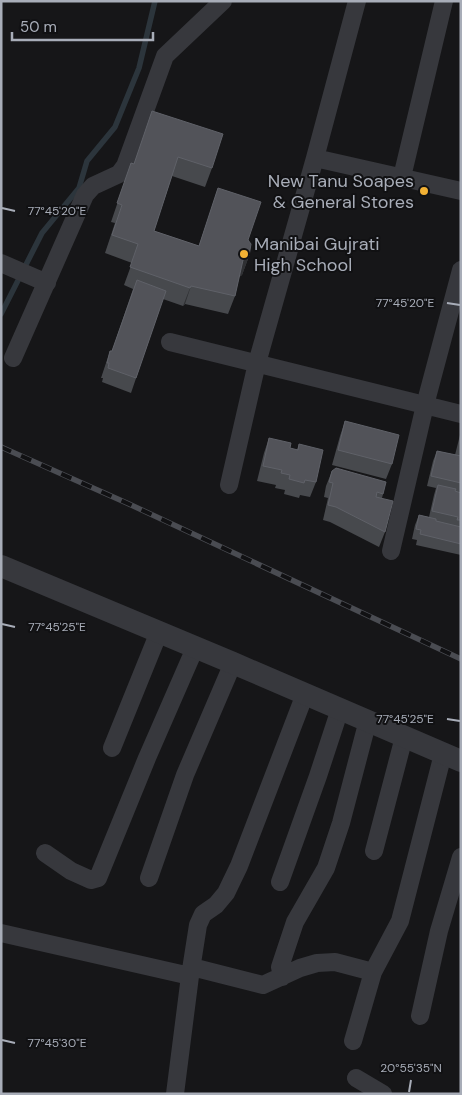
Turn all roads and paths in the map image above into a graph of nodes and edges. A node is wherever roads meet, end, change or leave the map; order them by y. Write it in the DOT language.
graph roads {
  1 [pos="223,1"];
  2 [pos="357,1"];
  3 [pos="444,1"];
  4 [pos="315,158"];
  5 [pos="402,177"];
  6 [pos="461,191"];
  7 [pos="1,264"];
  8 [pos="461,270"];
  9 [pos="43,281"];
  10 [pos="170,342"];
  11 [pos="13,358"];
  12 [pos="256,363"];
  13 [pos="425,405"];
  14 [pos="461,414"];
  15 [pos="229,485"];
  16 [pos="391,551"];
  17 [pos="1,566"];
  18 [pos="159,632"];
  19 [pos="195,648"];
  20 [pos="233,663"];
  21 [pos="305,694"];
  22 [pos="340,709"];
  23 [pos="368,720"];
  24 [pos="404,737"];
  25 [pos="112,748"];
  26 [pos="452,757"];
  27 [pos="374,852"];
  28 [pos="45,854"];
  29 [pos="461,857"];
  30 [pos="149,878"];
  31 [pos="280,882"];
  32 [pos="1,933"];
  33 [pos="191,972"];
  34 [pos="373,972"];
  35 [pos="275,980"];
  36 [pos="420,1016"];
  37 [pos="353,1041"];
  38 [pos="356,1078"];
  39 [pos="175,1094"];
  40 [pos="382,1094"];
  1 -- 9 [label="street"];
  2 -- 4 [label="street"];
  3 -- 5 [label="street"];
  4 -- 5 [label="street"];
  4 -- 12 [label="street"];
  5 -- 6 [label="street"];
  7 -- 9 [label="street"];
  8 -- 13 [label="street"];
  9 -- 11 [label="street"];
  10 -- 12 [label="street"];
  12 -- 13 [label="street"];
  12 -- 15 [label="street"];
  13 -- 14 [label="street"];
  13 -- 16 [label="street"];
  17 -- 18 [label="street"];
  18 -- 19 [label="street"];
  18 -- 25 [label="street"];
  19 -- 20 [label="street"];
  19 -- 28 [label="street"];
  20 -- 21 [label="street"];
  20 -- 30 [label="street"];
  21 -- 22 [label="street"];
  21 -- 33 [label="street"];
  22 -- 23 [label="street"];
  22 -- 31 [label="street"];
  23 -- 24 [label="street"];
  23 -- 35 [label="street"];
  24 -- 26 [label="street"];
  24 -- 27 [label="street"];
  26 -- 34 [label="street"];
  29 -- 36 [label="street"];
  32 -- 33 [label="street"];
  33 -- 35 [label="street"];
  33 -- 39 [label="street"];
  34 -- 35 [label="street"];
  34 -- 37 [label="street"];
  38 -- 40 [label="street"];
}
